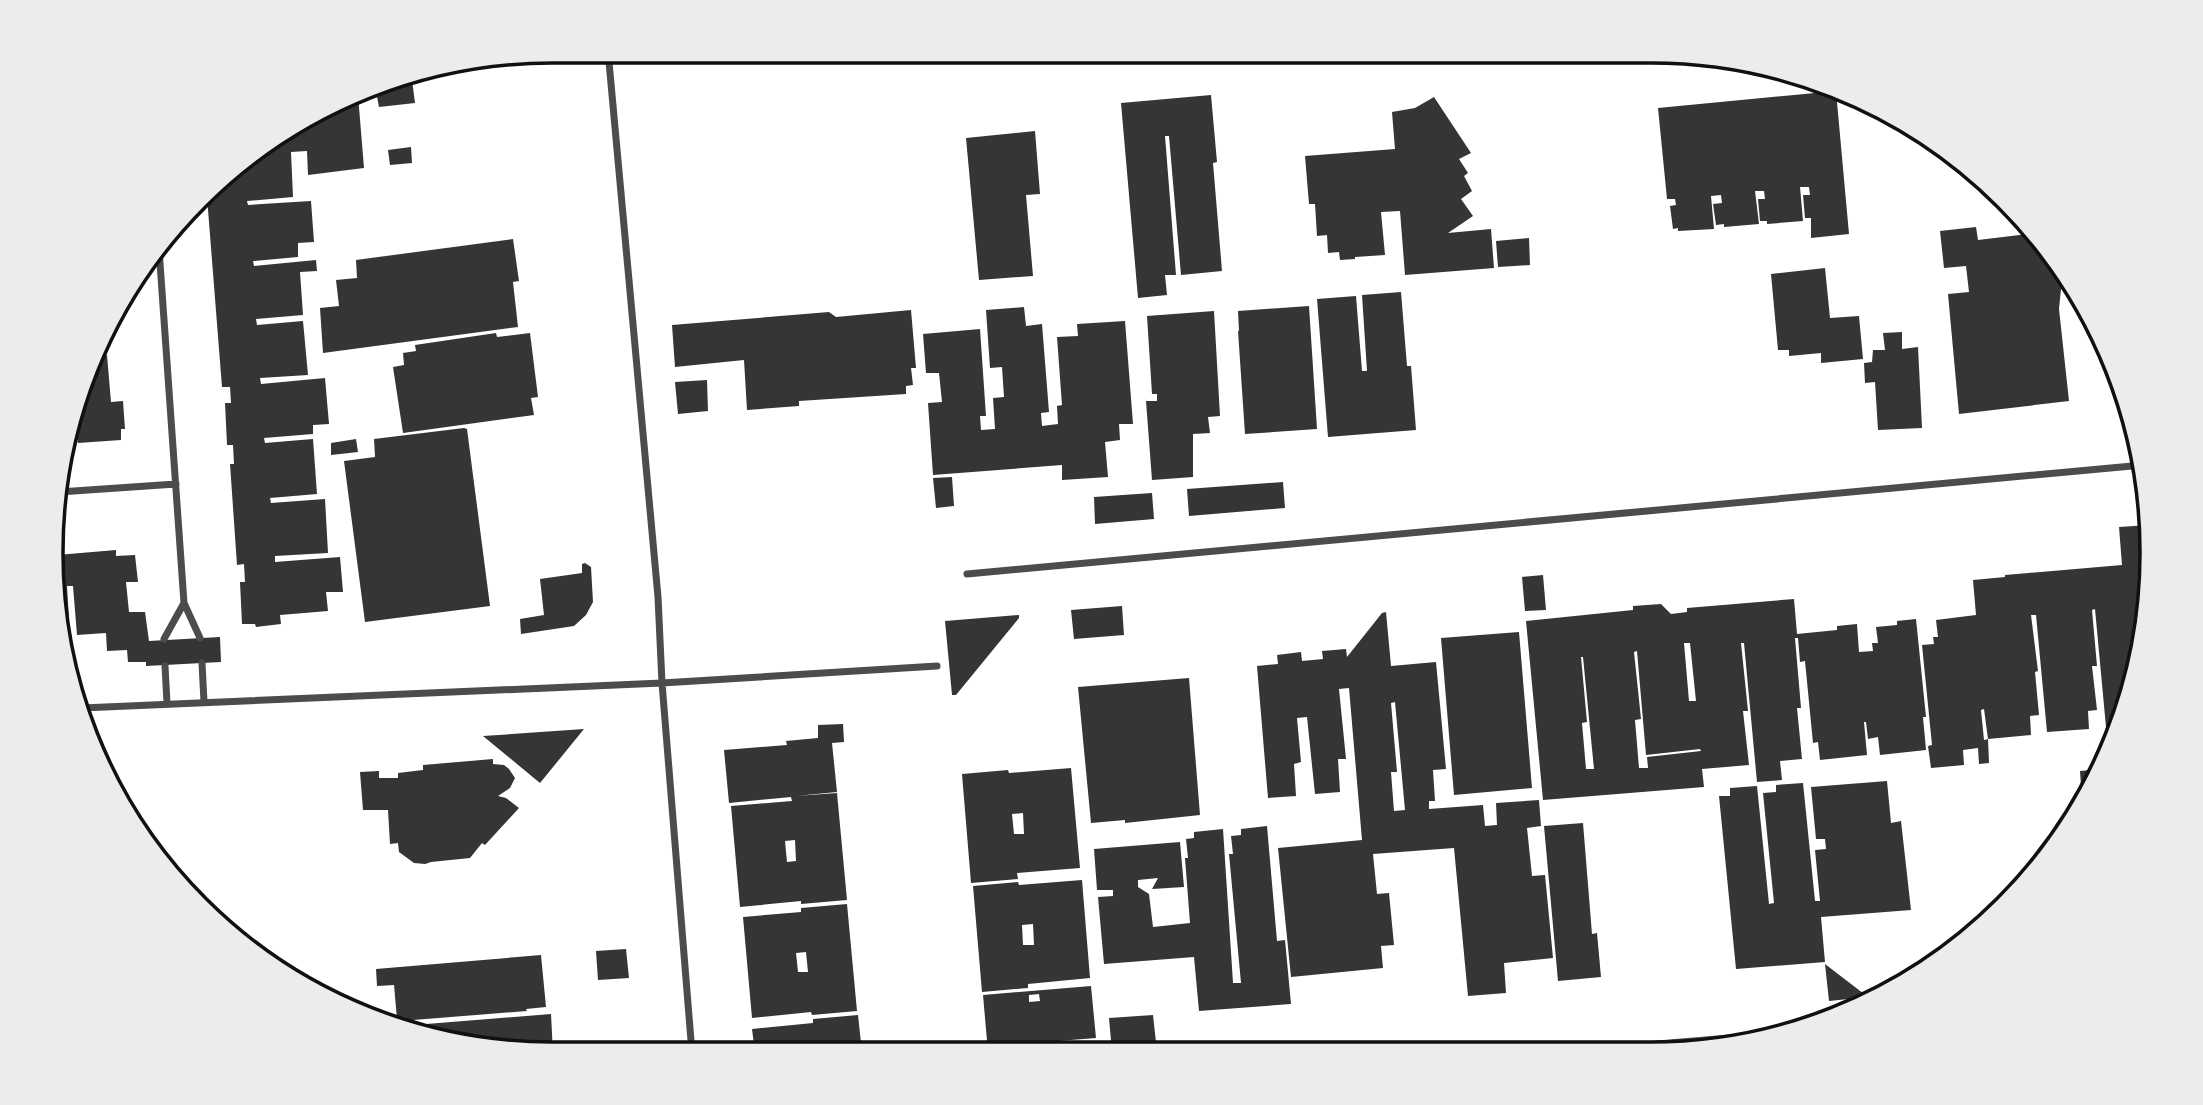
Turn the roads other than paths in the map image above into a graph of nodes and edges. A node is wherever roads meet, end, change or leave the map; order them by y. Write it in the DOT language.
graph roads {
  1 [pos="609,63"];
  2 [pos="160,261"];
  3 [pos="2132,466"];
  4 [pos="176,484"];
  5 [pos="67,491"];
  6 [pos="967,574"];
  7 [pos="184,603"];
  8 [pos="200,638"];
  9 [pos="164,639"];
  10 [pos="202,663"];
  11 [pos="165,666"];
  12 [pos="937,666"];
  13 [pos="662,683"];
  14 [pos="204,702"];
  15 [pos="167,704"];
  16 [pos="88,708"];
  17 [pos="691,1042"];
  1 -- 13 [label="street"];
  2 -- 4 [label="street"];
  3 -- 6 [label="street"];
  4 -- 5 [label="street"];
  4 -- 7 [label="street"];
  7 -- 8 [label="street"];
  7 -- 9 [label="street"];
  10 -- 14 [label="street"];
  11 -- 15 [label="street"];
  12 -- 13 [label="street"];
  13 -- 14 [label="street"];
  13 -- 17 [label="street"];
  14 -- 15 [label="street"];
  15 -- 16 [label="street"];
}
